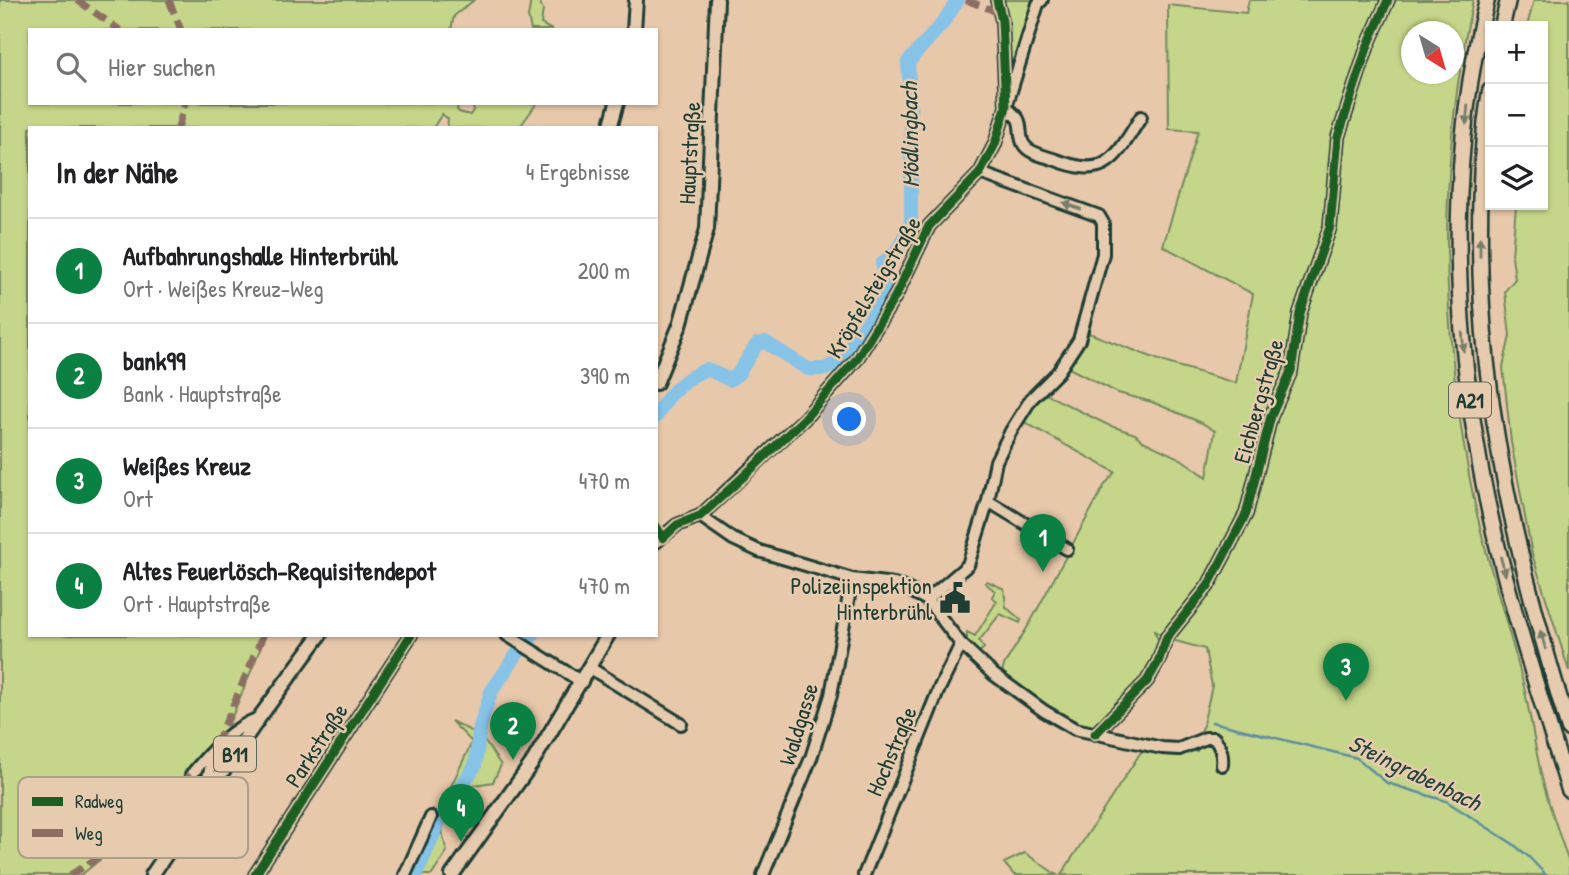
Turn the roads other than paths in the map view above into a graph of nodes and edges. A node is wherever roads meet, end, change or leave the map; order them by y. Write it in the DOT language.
graph roads {
  1 [pos="636,0"];
  2 [pos="717,0"];
  3 [pos="997,0"];
  4 [pos="1388,0"];
  5 [pos="1487,0"];
  6 [pos="1508,0"];
  7 [pos="1039,1"];
  8 [pos="1503,21"];
  9 [pos="634,28"];
  10 [pos="616,105"];
  11 [pos="1006,107"];
  12 [pos="1141,117"];
  13 [pos="611,126"];
  14 [pos="1485,140"];
  15 [pos="980,173"];
  16 [pos="658,378"];
  17 [pos="988,501"];
  18 [pos="700,516"];
  19 [pos="658,540"];
  20 [pos="1067,549"];
  21 [pos="852,579"];
  22 [pos="927,600"];
  23 [pos="319,637"];
  24 [pos="410,637"];
  25 [pos="607,637"];
  26 [pos="511,638"];
  27 [pos="961,644"];
  28 [pos="590,668"];
  29 [pos="582,682"];
  30 [pos="259,718"];
  31 [pos="681,724"];
  32 [pos="1569,729"];
  33 [pos="1095,734"];
  34 [pos="216,745"];
  35 [pos="1222,765"];
  36 [pos="191,775"];
  37 [pos="208,777"];
  38 [pos="219,777"];
  39 [pos="1569,790"];
  40 [pos="431,817"];
  41 [pos="164,858"];
  42 [pos="152,875"];
  43 [pos="255,875"];
  44 [pos="405,875"];
  45 [pos="452,875"];
  46 [pos="763,875"];
  47 [pos="864,875"];
  1 -- 9 [label="main road"];
  2 -- 16 [label="main road, Hauptstraße"];
  3 -- 11 [label="street, Kröpfelsteigstraße"];
  4 -- 33 [label="street, Eichbergstraße"];
  5 -- 39 [label="highway, A21, one-way"];
  6 -- 8 [label="highway"];
  7 -- 11 [label="street"];
  10 -- 13 [label="main road"];
  11 -- 12 [label="street"];
  11 -- 15 [label="street, Kröpfelsteigstraße"];
  32 -- 14 [label="highway, A21, one-way"];
  17 -- 15 [label="street, one-way"];
  15 -- 18 [label="street, Kröpfelsteigstraße"];
  17 -- 20 [label="street"];
  17 -- 22 [label="street"];
  18 -- 19 [label="street"];
  18 -- 21 [label="street"];
  21 -- 22 [label="street"];
  21 -- 46 [label="street, Waldgasse"];
  22 -- 27 [label="street"];
  23 -- 30 [label="main road, B11"];
  24 -- 43 [label="street, Parkstraße"];
  25 -- 28 [label="main road"];
  26 -- 29 [label="street"];
  27 -- 33 [label="street"];
  27 -- 47 [label="street, Hochstraße"];
  28 -- 29 [label="main road"];
  28 -- 31 [label="street"];
  29 -- 45 [label="main road"];
  30 -- 34 [label="street"];
  30 -- 38 [label="main road, B11"];
  33 -- 35 [label="street"];
  34 -- 36 [label="street"];
  34 -- 37 [label="street"];
  40 -- 44 [label="street"];
  41 -- 42 [label="main road, B11"];
}
